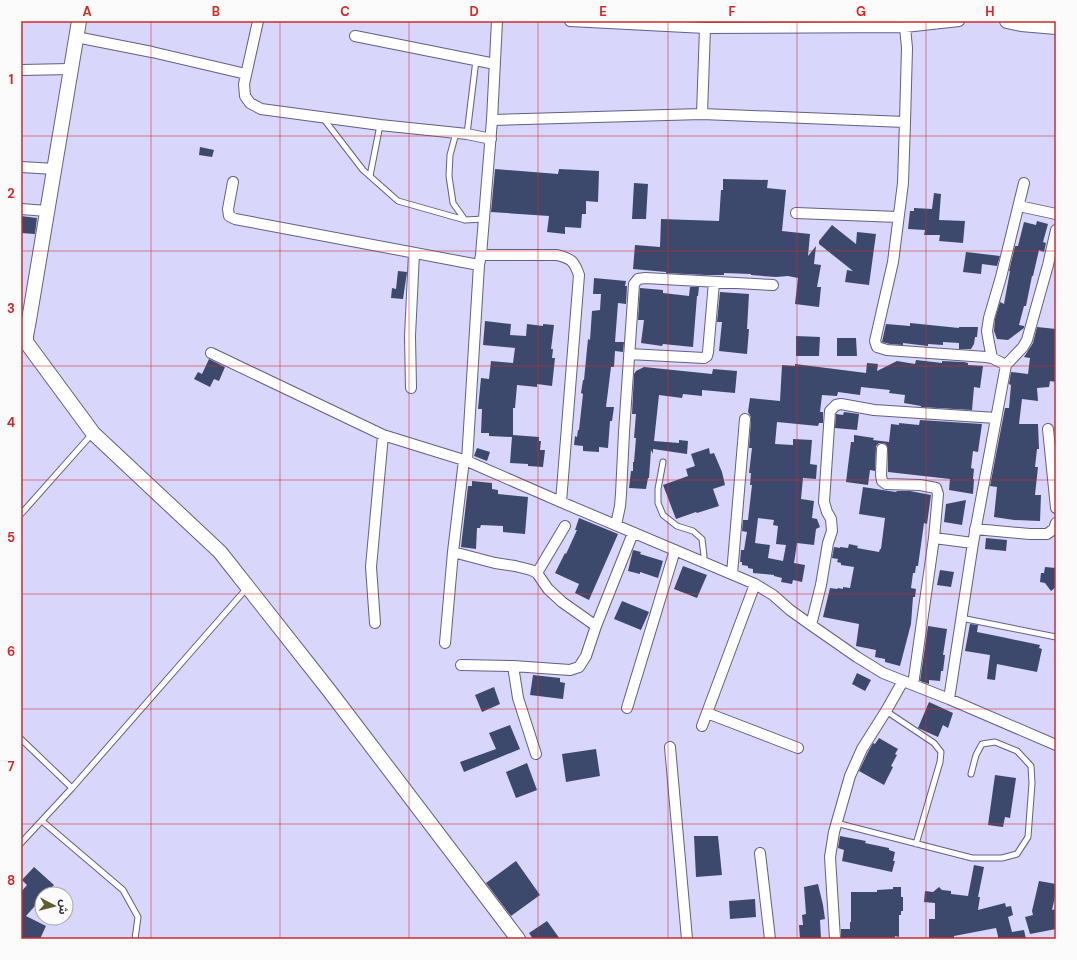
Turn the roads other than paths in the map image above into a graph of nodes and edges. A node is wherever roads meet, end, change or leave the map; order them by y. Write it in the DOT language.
graph roads {
  1 [pos="79,21"];
  2 [pos="258,21"];
  3 [pos="497,21"];
  4 [pos="570,21"];
  5 [pos="959,21"];
  6 [pos="1007,21"];
  7 [pos="940,22"];
  8 [pos="905,27"];
  9 [pos="1056,27"];
  10 [pos="705,28"];
  11 [pos="355,36"];
  12 [pos="76,37"];
  13 [pos="476,60"];
  14 [pos="495,64"];
  15 [pos="70,69"];
  16 [pos="21,70"];
  17 [pos="246,74"];
  18 [pos="702,114"];
  19 [pos="323,118"];
  20 [pos="492,120"];
  21 [pos="906,122"];
  22 [pos="380,125"];
  23 [pos="462,134"];
  24 [pos="491,139"];
  25 [pos="21,167"];
  26 [pos="55,169"];
  27 [pos="370,176"];
  28 [pos="233,182"];
  29 [pos="1024,183"];
  30 [pos="1019,206"];
  31 [pos="21,208"];
  32 [pos="47,211"];
  33 [pos="796,213"];
  34 [pos="1056,214"];
  35 [pos="898,217"];
  36 [pos="484,219"];
  37 [pos="465,220"];
  38 [pos="1056,230"];
  39 [pos="414,253"];
  40 [pos="480,260"];
  41 [pos="714,282"];
  42 [pos="773,285"];
  43 [pos="25,320"];
  44 [pos="23,339"];
  45 [pos="211,352"];
  46 [pos="629,354"];
  47 [pos="992,358"];
  48 [pos="1006,365"];
  49 [pos="411,388"];
  50 [pos="996,418"];
  51 [pos="745,419"];
  52 [pos="1048,429"];
  53 [pos="93,433"];
  54 [pos="383,435"];
  55 [pos="882,449"];
  56 [pos="466,460"];
  57 [pos="663,462"];
  58 [pos="561,502"];
  59 [pos="1056,508"];
  60 [pos="21,514"];
  61 [pos="1056,523"];
  62 [pos="616,525"];
  63 [pos="565,526"];
  64 [pos="975,529"];
  65 [pos="633,533"];
  66 [pos="934,538"];
  67 [pos="973,543"];
  68 [pos="675,550"];
  69 [pos="453,552"];
  70 [pos="703,562"];
  71 [pos="537,573"];
  72 [pos="732,574"];
  73 [pos="755,584"];
  74 [pos="248,587"];
  75 [pos="961,618"];
  76 [pos="375,623"];
  77 [pos="811,625"];
  78 [pos="596,626"];
  79 [pos="1056,637"];
  80 [pos="445,643"];
  81 [pos="461,665"];
  82 [pos="513,666"];
  83 [pos="903,681"];
  84 [pos="913,685"];
  85 [pos="949,699"];
  86 [pos="627,708"];
  87 [pos="886,711"];
  88 [pos="707,713"];
  89 [pos="702,726"];
  90 [pos="21,739"];
  91 [pos="1056,745"];
  92 [pos="670,747"];
  93 [pos="798,748"];
  94 [pos="536,754"];
  95 [pos="971,774"];
  96 [pos="72,788"];
  97 [pos="42,821"];
  98 [pos="836,823"];
  99 [pos="21,843"];
  100 [pos="916,844"];
  101 [pos="760,853"];
  102 [pos="136,939"];
  103 [pos="518,939"];
  104 [pos="687,939"];
  105 [pos="770,939"];
  106 [pos="835,939"];
  1 -- 12 [label="street"];
  2 -- 17 [label="street"];
  3 -- 14 [label="street"];
  4 -- 10 [label="street"];
  5 -- 7 [label="street"];
  6 -- 9 [label="street"];
  7 -- 8 [label="street"];
  8 -- 10 [label="street"];
  8 -- 21 [label="street"];
  10 -- 18 [label="street"];
  11 -- 13 [label="street"];
  12 -- 15 [label="street"];
  12 -- 17 [label="street"];
  13 -- 14 [label="street"];
  13 -- 23 [label="lane"];
  14 -- 20 [label="street"];
  15 -- 16 [label="street"];
  15 -- 26 [label="street"];
  17 -- 19 [label="street"];
  18 -- 20 [label="street"];
  18 -- 21 [label="street"];
  19 -- 22 [label="street"];
  19 -- 27 [label="lane"];
  20 -- 24 [label="street"];
  21 -- 35 [label="street"];
  22 -- 23 [label="street"];
  22 -- 27 [label="lane"];
  23 -- 24 [label="street"];
  23 -- 37 [label="lane"];
  24 -- 36 [label="street"];
  25 -- 26 [label="street"];
  26 -- 32 [label="street"];
  27 -- 37 [label="lane"];
  28 -- 39 [label="street"];
  29 -- 30 [label="street"];
  30 -- 34 [label="street"];
  30 -- 47 [label="street"];
  31 -- 32 [label="street"];
  32 -- 43 [label="street"];
  33 -- 35 [label="street"];
  35 -- 47 [label="street"];
  36 -- 37 [label="lane"];
  36 -- 40 [label="street"];
  38 -- 48 [label="street"];
  39 -- 40 [label="street"];
  39 -- 49 [label="street"];
  40 -- 56 [label="street"];
  40 -- 58 [label="street"];
  41 -- 42 [label="street"];
  41 -- 46 [label="street"];
  41 -- 46 [label="street"];
  43 -- 44 [label="street"];
  44 -- 53 [label="street"];
  45 -- 54 [label="street"];
  46 -- 62 [label="street"];
  47 -- 48 [label="street"];
  48 -- 50 [label="street"];
  50 -- 64 [label="street"];
  50 -- 77 [label="street"];
  51 -- 72 [label="street"];
  52 -- 59 [label="street"];
  53 -- 60 [label="lane"];
  53 -- 74 [label="street"];
  54 -- 56 [label="street"];
  54 -- 76 [label="street"];
  55 -- 66 [label="street"];
  56 -- 58 [label="street"];
  56 -- 69 [label="street"];
  57 -- 70 [label="lane"];
  58 -- 62 [label="street"];
  61 -- 64 [label="street"];
  62 -- 65 [label="street"];
  63 -- 71 [label="street"];
  64 -- 67 [label="street"];
  65 -- 68 [label="street"];
  65 -- 78 [label="street"];
  66 -- 67 [label="street"];
  66 -- 84 [label="street"];
  67 -- 75 [label="street"];
  68 -- 70 [label="street"];
  68 -- 86 [label="street"];
  69 -- 71 [label="street"];
  69 -- 80 [label="street"];
  70 -- 72 [label="street"];
  71 -- 78 [label="street"];
  72 -- 73 [label="street"];
  73 -- 77 [label="street"];
  73 -- 88 [label="street"];
  74 -- 96 [label="lane"];
  74 -- 103 [label="street"];
  75 -- 79 [label="lane"];
  75 -- 85 [label="street"];
  77 -- 83 [label="street"];
  78 -- 82 [label="street"];
  81 -- 82 [label="street"];
  82 -- 94 [label="street"];
  83 -- 84 [label="street"];
  83 -- 87 [label="street"];
  84 -- 85 [label="street"];
  85 -- 91 [label="street"];
  87 -- 98 [label="street"];
  87 -- 100 [label="lane"];
  88 -- 89 [label="street"];
  88 -- 93 [label="street"];
  90 -- 96 [label="lane"];
  92 -- 104 [label="street"];
  95 -- 100 [label="lane"];
  96 -- 97 [label="lane"];
  97 -- 99 [label="lane"];
  97 -- 102 [label="lane"];
  98 -- 100 [label="lane"];
  98 -- 106 [label="street"];
  101 -- 105 [label="street"];
}
